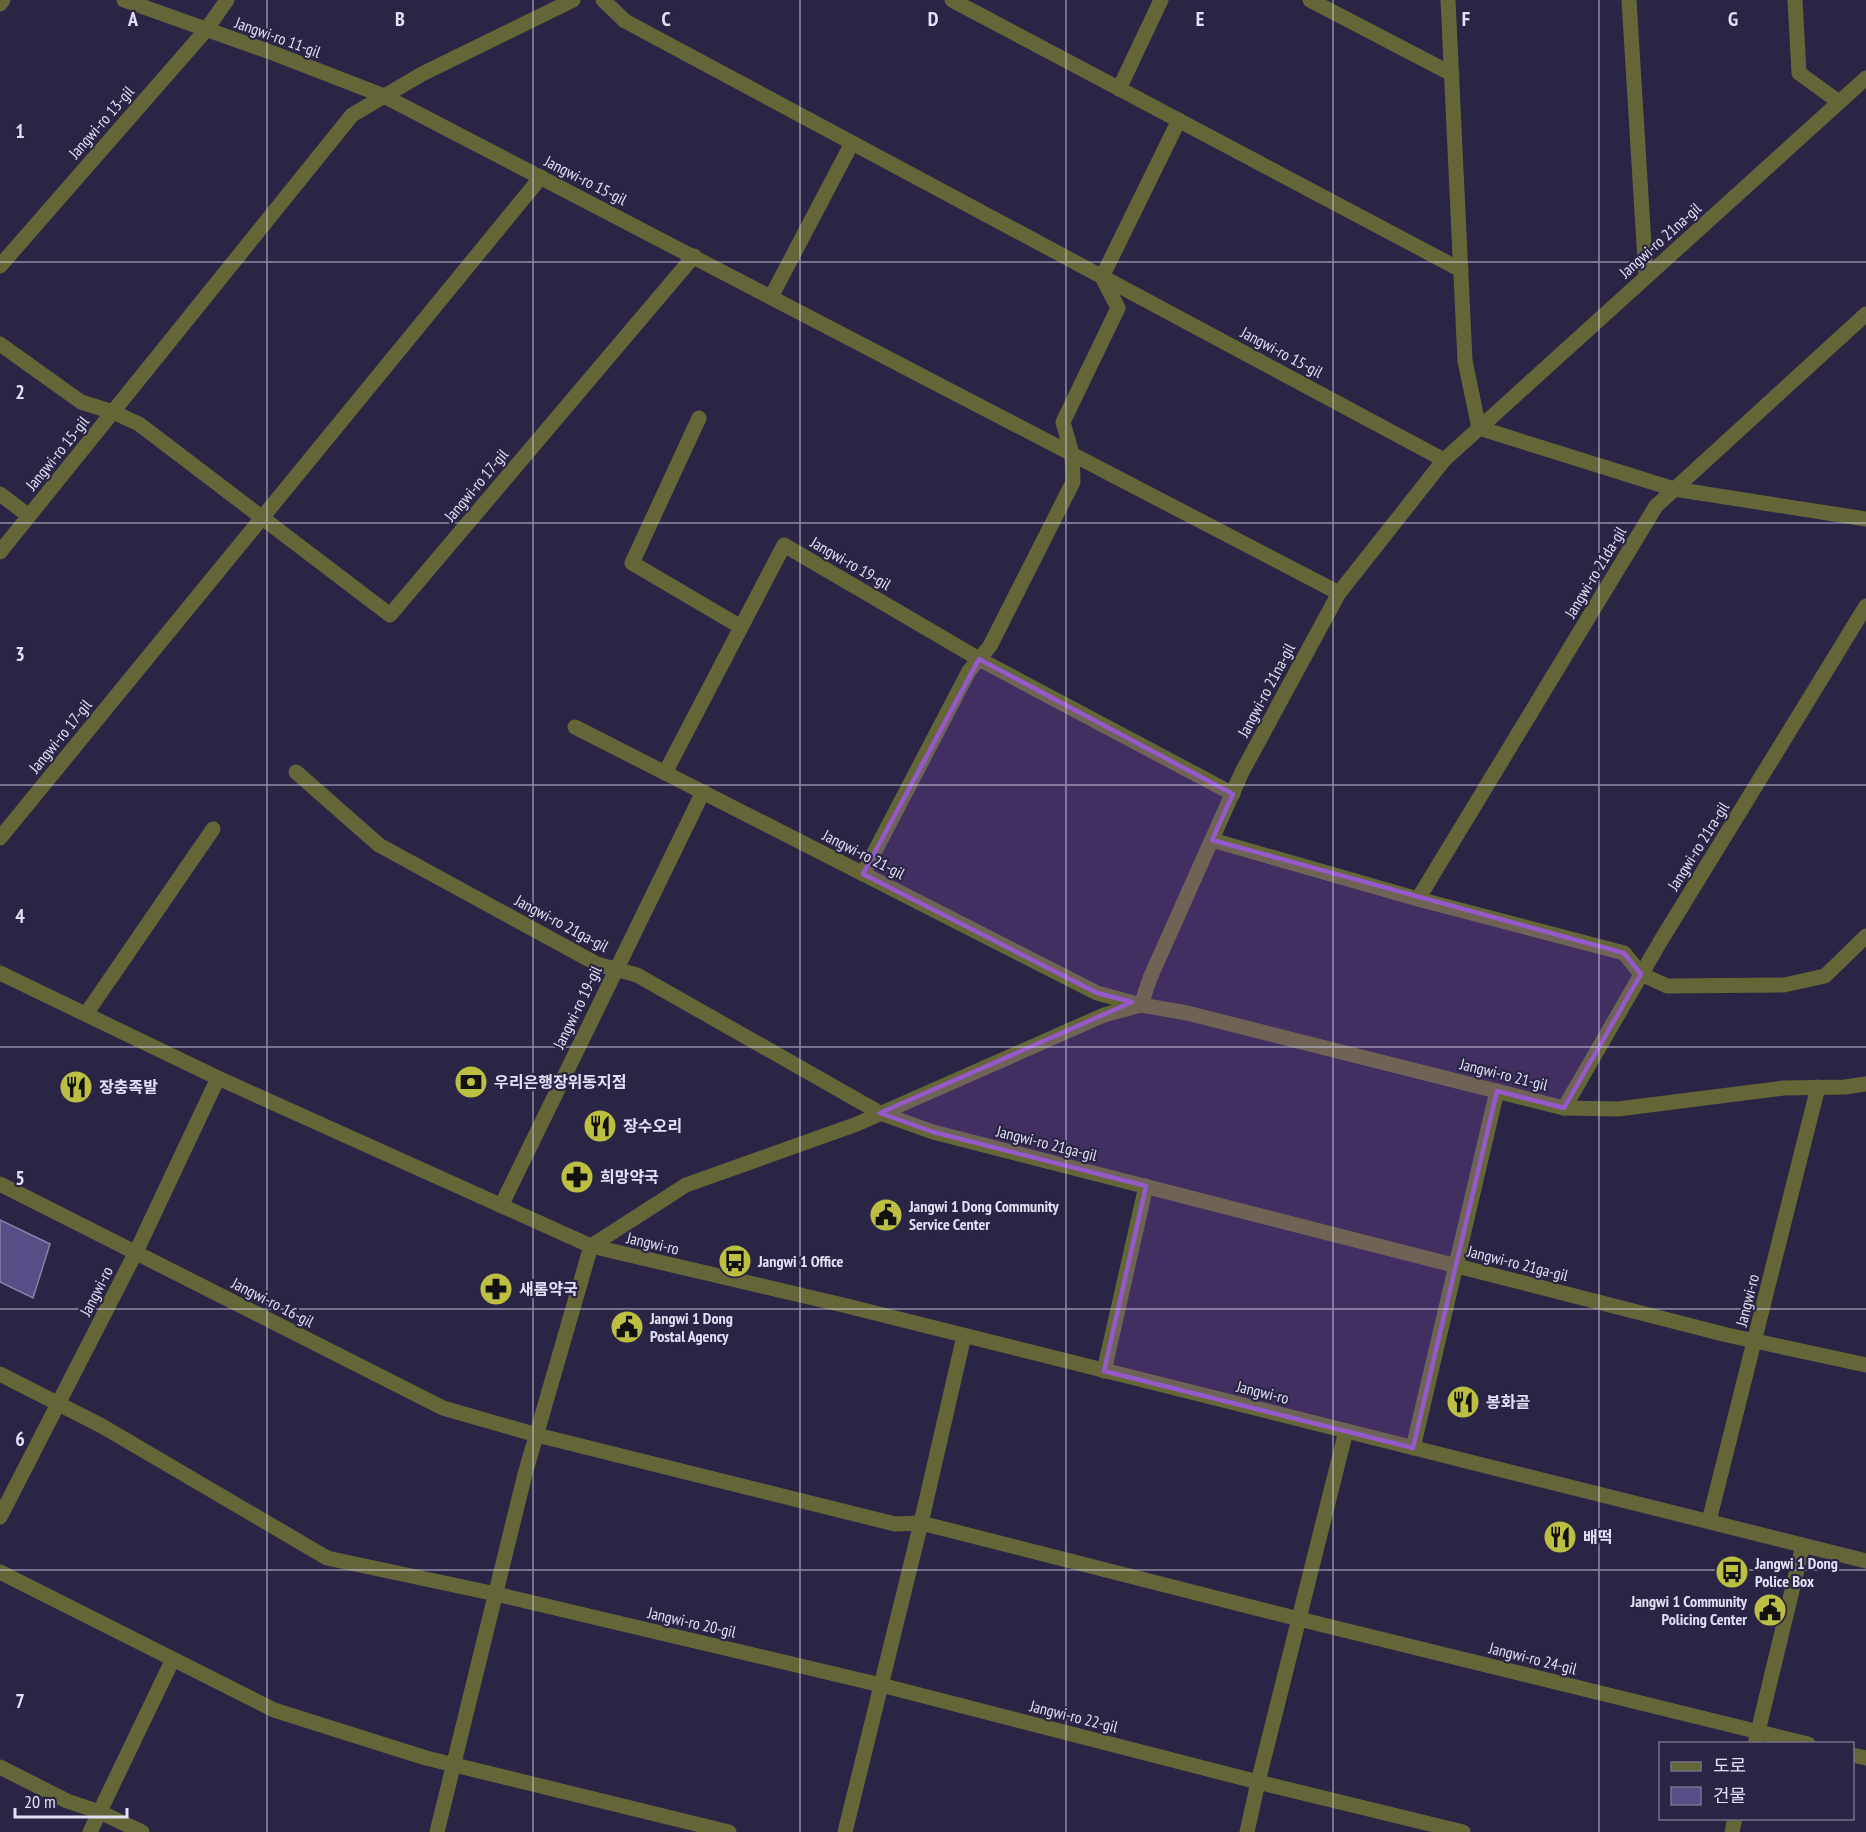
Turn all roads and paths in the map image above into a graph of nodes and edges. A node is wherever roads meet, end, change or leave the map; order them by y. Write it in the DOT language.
graph roads {
  1 [pos="3,0"];
  2 [pos="124,0"];
  3 [pos="227,0"];
  4 [pos="573,0"];
  5 [pos="603,0"];
  6 [pos="952,0"];
  7 [pos="1161,0"];
  8 [pos="1310,0"];
  9 [pos="1448,0"];
  10 [pos="1629,0"];
  11 [pos="1795,0"];
  12 [pos="0,4"];
  13 [pos="206,30"];
  14 [pos="1452,75"];
  15 [pos="1866,78"];
  16 [pos="1119,89"];
  17 [pos="384,96"];
  18 [pos="1839,102"];
  19 [pos="1179,120"];
  20 [pos="852,143"];
  21 [pos="541,177"];
  22 [pos="694,256"];
  23 [pos="0,266"];
  24 [pos="1461,270"];
  25 [pos="1102,277"];
  26 [pos="1646,277"];
  27 [pos="771,297"];
  28 [pos="1866,314"];
  29 [pos="0,344"];
  30 [pos="113,412"];
  31 [pos="699,418"];
  32 [pos="1479,428"];
  33 [pos="1072,454"];
  34 [pos="1444,460"];
  35 [pos="1674,489"];
  36 [pos="0,494"];
  37 [pos="28,516"];
  38 [pos="261,517"];
  39 [pos="1866,519"];
  40 [pos="0,552"];
  41 [pos="1339,593"];
  42 [pos="1866,606"];
  43 [pos="741,627"];
  44 [pos="979,659"];
  45 [pos="575,727"];
  46 [pos="296,772"];
  47 [pos="665,773"];
  48 [pos="703,792"];
  49 [pos="1233,794"];
  50 [pos="213,829"];
  51 [pos="0,838"];
  52 [pos="1212,840"];
  53 [pos="863,874"];
  54 [pos="1418,900"];
  55 [pos="1866,936"];
  56 [pos="616,969"];
  57 [pos="0,973"];
  58 [pos="1641,974"];
  59 [pos="1141,1005"];
  60 [pos="86,1014"];
  61 [pos="218,1078"];
  62 [pos="1866,1084"];
  63 [pos="1818,1087"];
  64 [pos="1497,1090"];
  65 [pos="1564,1108"];
  66 [pos="880,1113"];
  67 [pos="0,1184"];
  68 [pos="1146,1186"];
  69 [pos="501,1206"];
  70 [pos="591,1246"];
  71 [pos="136,1252"];
  72 [pos="1457,1266"];
  73 [pos="964,1336"];
  74 [pos="1755,1341"];
  75 [pos="1866,1365"];
  76 [pos="1104,1371"];
  77 [pos="0,1374"];
  78 [pos="58,1404"];
  79 [pos="1346,1431"];
  80 [pos="537,1435"];
  81 [pos="1413,1448"];
  82 [pos="0,1517"];
  83 [pos="1709,1521"];
  84 [pos="921,1523"];
  85 [pos="1803,1545"];
  86 [pos="1866,1561"];
  87 [pos="0,1572"];
  88 [pos="496,1594"];
  89 [pos="1299,1619"];
  90 [pos="173,1659"];
  91 [pos="881,1685"];
  92 [pos="1757,1737"];
  93 [pos="1800,1742"];
  94 [pos="453,1764"];
  95 [pos="0,1767"];
  96 [pos="1258,1782"];
  97 [pos="100,1812"];
  98 [pos="90,1832"];
  99 [pos="142,1832"];
  100 [pos="436,1832"];
  101 [pos="729,1832"];
  102 [pos="845,1832"];
  103 [pos="1247,1832"];
  104 [pos="1463,1832"];
  1 -- 12 [label="street"];
  2 -- 13 [label="street, Jangwi-ro 11-gil"];
  3 -- 13 [label="street, Jangwi-ro 13-gil"];
  4 -- 17 [label="street, Jangwi-ro 15-gil"];
  5 -- 20 [label="street, Jangwi-ro 15-gil"];
  6 -- 16 [label="street"];
  7 -- 16 [label="street"];
  8 -- 14 [label="street"];
  9 -- 14 [label="street"];
  10 -- 26 [label="street"];
  11 -- 18 [label="street"];
  13 -- 17 [label="street, Jangwi-ro 11-gil"];
  13 -- 23 [label="street, Jangwi-ro 13-gil"];
  14 -- 24 [label="street"];
  15 -- 18 [label="street, Jangwi-ro 21na-gil"];
  16 -- 19 [label="street"];
  17 -- 21 [label="street, Jangwi-ro 15-gil"];
  17 -- 30 [label="street, Jangwi-ro 15-gil"];
  18 -- 26 [label="street, Jangwi-ro 21na-gil"];
  19 -- 24 [label="street"];
  19 -- 25 [label="street"];
  20 -- 25 [label="street, Jangwi-ro 15-gil"];
  20 -- 27 [label="street"];
  21 -- 22 [label="street, Jangwi-ro 15-gil"];
  21 -- 38 [label="street, Jangwi-ro 17-gil"];
  22 -- 27 [label="street, Jangwi-ro 15-gil"];
  22 -- 38 [label="street, Jangwi-ro 17-gil"];
  24 -- 32 [label="street"];
  25 -- 33 [label="street"];
  25 -- 34 [label="street, Jangwi-ro 15-gil"];
  26 -- 32 [label="street, Jangwi-ro 21na-gil"];
  27 -- 33 [label="street, Jangwi-ro 15-gil"];
  28 -- 35 [label="street, Jangwi-ro 21da-gil"];
  29 -- 30 [label="street"];
  30 -- 37 [label="street, Jangwi-ro 15-gil"];
  30 -- 38 [label="street, Jangwi-ro 15-gil"];
  31 -- 43 [label="street"];
  32 -- 34 [label="street, Jangwi-ro 21na-gil"];
  32 -- 35 [label="street"];
  33 -- 41 [label="street, Jangwi-ro 15-gil"];
  33 -- 44 [label="street"];
  34 -- 41 [label="street, Jangwi-ro 21na-gil"];
  35 -- 39 [label="street"];
  35 -- 54 [label="street, Jangwi-ro 21da-gil"];
  36 -- 37 [label="street, Jangwi-ro 15-gil"];
  37 -- 40 [label="street, Jangwi-ro 15-gil"];
  38 -- 51 [label="street, Jangwi-ro 17-gil"];
  41 -- 49 [label="street, Jangwi-ro 21na-gil"];
  42 -- 58 [label="street, Jangwi-ro 21ra-gil"];
  43 -- 44 [label="street, Jangwi-ro 19-gil"];
  43 -- 47 [label="street, Jangwi-ro 19-gil"];
  44 -- 49 [label="street, Jangwi-ro 19-gil"];
  44 -- 53 [label="street"];
  45 -- 47 [label="street, Jangwi-ro 21-gil"];
  46 -- 56 [label="street, Jangwi-ro 21ga-gil"];
  47 -- 48 [label="street, Jangwi-ro 21-gil"];
  48 -- 53 [label="street, Jangwi-ro 21-gil"];
  48 -- 56 [label="street, Jangwi-ro 19-gil"];
  49 -- 52 [label="street, Jangwi-ro 21na-gil"];
  50 -- 60 [label="street"];
  52 -- 54 [label="street"];
  52 -- 59 [label="street, Jangwi-ro 21na-gil"];
  53 -- 59 [label="street, Jangwi-ro 21-gil"];
  54 -- 58 [label="street"];
  55 -- 58 [label="street"];
  56 -- 66 [label="street, Jangwi-ro 21ga-gil"];
  56 -- 69 [label="street, Jangwi-ro 19-gil"];
  57 -- 60 [label="street, Jangwi-ro"];
  58 -- 65 [label="street, Jangwi-ro 21ra-gil"];
  59 -- 64 [label="street, Jangwi-ro 21-gil"];
  59 -- 66 [label="street, Jangwi-ro 21-gil"];
  60 -- 61 [label="street, Jangwi-ro"];
  61 -- 69 [label="street, Jangwi-ro"];
  61 -- 71 [label="street, Jangwi-ro"];
  62 -- 63 [label="street, Jangwi-ro 21-gil"];
  63 -- 65 [label="street, Jangwi-ro 21-gil"];
  63 -- 74 [label="street, Jangwi-ro"];
  64 -- 65 [label="street, Jangwi-ro 21-gil"];
  64 -- 72 [label="street"];
  66 -- 68 [label="street, Jangwi-ro 21ga-gil"];
  66 -- 70 [label="street, Jangwi-ro 21-gil"];
  67 -- 71 [label="street, Jangwi-ro 16-gil"];
  68 -- 72 [label="street, Jangwi-ro 21ga-gil"];
  68 -- 76 [label="street"];
  69 -- 70 [label="street, Jangwi-ro"];
  70 -- 73 [label="street, Jangwi-ro"];
  70 -- 80 [label="street"];
  71 -- 78 [label="street, Jangwi-ro"];
  71 -- 80 [label="street, Jangwi-ro 16-gil"];
  72 -- 74 [label="street, Jangwi-ro 21ga-gil"];
  72 -- 81 [label="street"];
  73 -- 76 [label="street, Jangwi-ro"];
  73 -- 84 [label="street"];
  74 -- 75 [label="street, Jangwi-ro 21ga-gil"];
  74 -- 83 [label="street, Jangwi-ro"];
  76 -- 79 [label="street, Jangwi-ro"];
  77 -- 78 [label="street"];
  78 -- 82 [label="street, Jangwi-ro"];
  78 -- 88 [label="street"];
  79 -- 81 [label="street, Jangwi-ro"];
  79 -- 89 [label="street"];
  80 -- 84 [label="street"];
  80 -- 88 [label="street"];
  81 -- 83 [label="street, Jangwi-ro"];
  83 -- 85 [label="street, Jangwi-ro"];
  84 -- 89 [label="street"];
  84 -- 91 [label="street"];
  85 -- 86 [label="street, Jangwi-ro"];
  85 -- 92 [label="street"];
  87 -- 90 [label="street"];
  88 -- 91 [label="street, Jangwi-ro 20-gil"];
  88 -- 94 [label="street"];
  89 -- 92 [label="street, Jangwi-ro 24-gil"];
  89 -- 96 [label="street"];
  90 -- 94 [label="street"];
  90 -- 97 [label="street"];
  91 -- 96 [label="street, Jangwi-ro 22-gil"];
  91 -- 102 [label="street"];
  92 -- 93 [label="street, Jangwi-ro 24-gil"];
  94 -- 100 [label="street"];
  94 -- 101 [label="street"];
  95 -- 97 [label="street"];
  96 -- 103 [label="street"];
  96 -- 104 [label="street"];
  97 -- 98 [label="street"];
  97 -- 99 [label="street"];
}
